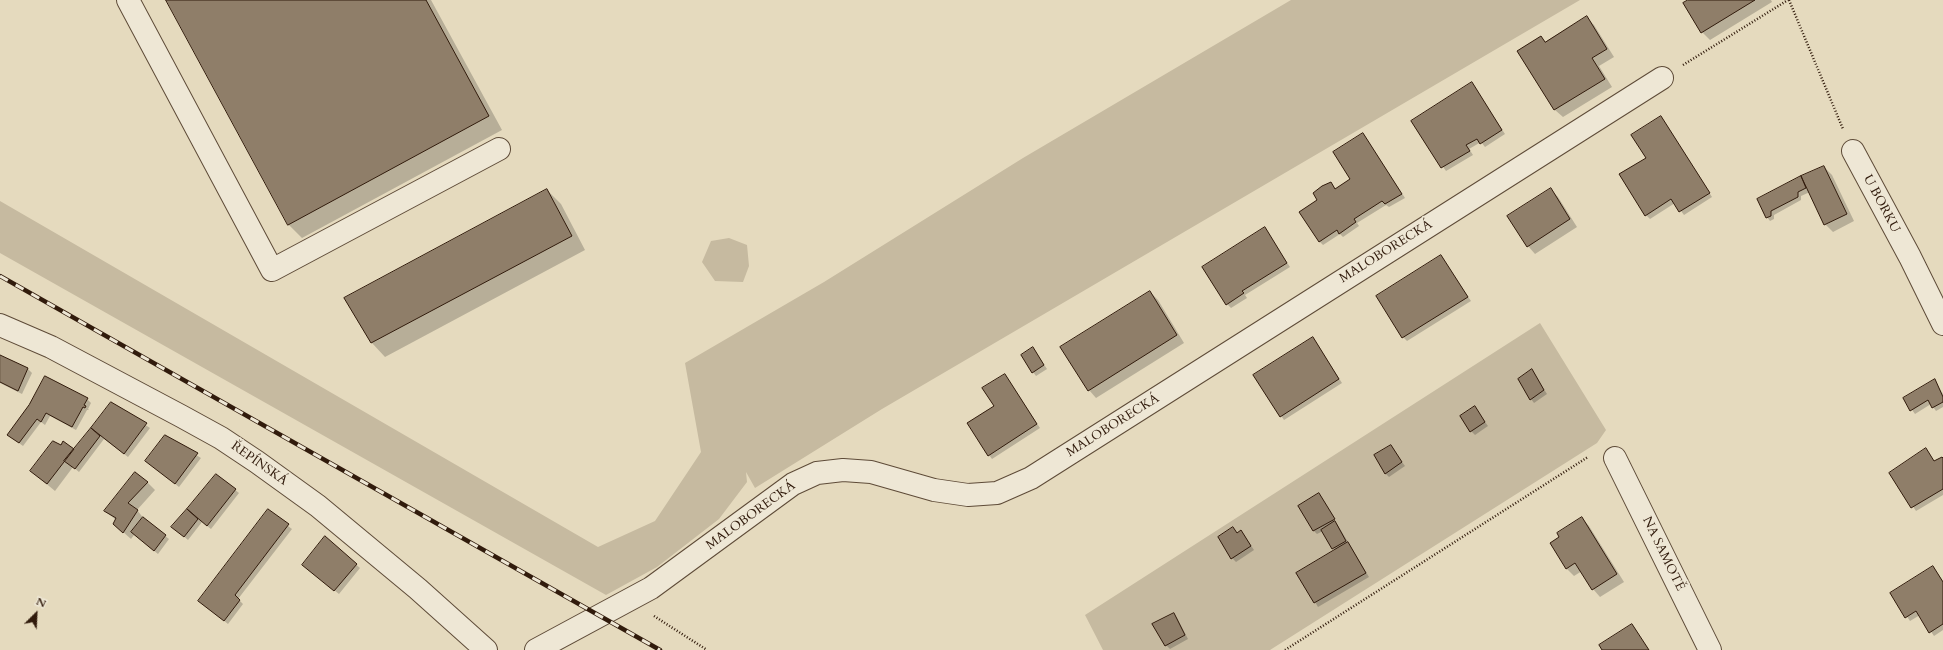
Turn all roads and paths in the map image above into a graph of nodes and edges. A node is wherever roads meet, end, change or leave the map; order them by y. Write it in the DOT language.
graph roads {
  1 [pos="128,0"];
  2 [pos="1789,0"];
  3 [pos="1662,78"];
  4 [pos="499,149"];
  5 [pos="1852,151"];
  6 [pos="1943,324"];
  7 [pos="0,325"];
  8 [pos="1588,457"];
  9 [pos="1616,458"];
  10 [pos="629,600"];
  11 [pos="486,650"];
  12 [pos="536,650"];
  13 [pos="707,650"];
  14 [pos="1285,650"];
  15 [pos="1710,650"];
  1 -- 4 [label="street"];
  2 -- 3 [label="path"];
  2 -- 5 [label="path"];
  3 -- 10 [label="street, MALOBORECKÁ"];
  5 -- 6 [label="street, U BORKU"];
  7 -- 11 [label="street, ŘEPÍNSKÁ"];
  8 -- 14 [label="path"];
  9 -- 15 [label="street, NA SAMOTĚ"];
  10 -- 12 [label="street, MALOBORECKÁ"];
  10 -- 13 [label="path"];
}
